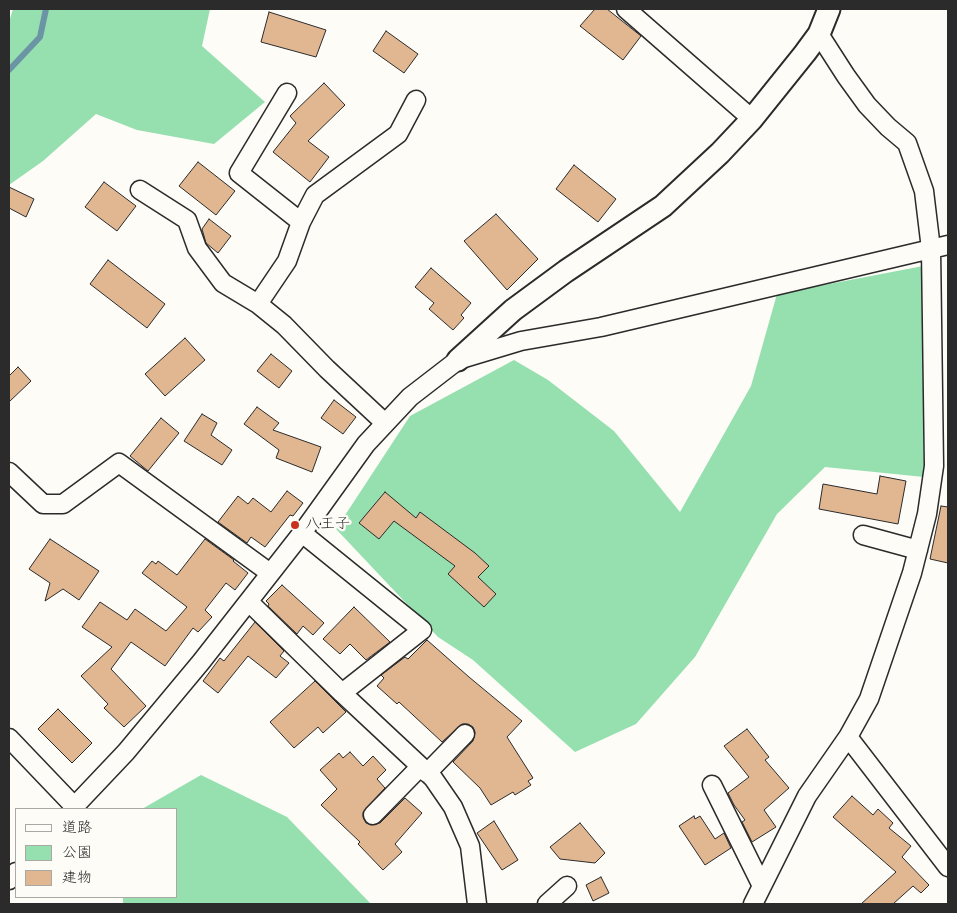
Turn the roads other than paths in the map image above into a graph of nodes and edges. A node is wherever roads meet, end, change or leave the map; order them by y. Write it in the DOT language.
graph roads {
  1 [pos="626,9"];
  2 [pos="829,9"];
  3 [pos="819,34"];
  4 [pos="286,92"];
  5 [pos="416,100"];
  6 [pos="752,119"];
  7 [pos="140,190"];
  8 [pos="302,222"];
  9 [pos="940,247"];
  10 [pos="258,304"];
  11 [pos="458,360"];
  12 [pos="384,423"];
  13 [pos="9,472"];
  14 [pos="302,533"];
  15 [pos="863,535"];
  16 [pos="918,550"];
  17 [pos="270,573"];
  18 [pos="250,602"];
  19 [pos="342,693"];
  20 [pos="465,734"];
  21 [pos="848,737"];
  22 [pos="9,738"];
  23 [pos="424,770"];
  24 [pos="712,785"];
  25 [pos="73,808"];
  26 [pos="373,814"];
  27 [pos="948,867"];
  28 [pos="761,884"];
  29 [pos="567,886"];
  30 [pos="477,904"];
  31 [pos="547,904"];
  32 [pos="752,904"];
  1 -- 6 [label="street"];
  2 -- 3 [label="street"];
  3 -- 6 [label="street"];
  3 -- 9 [label="street"];
  4 -- 8 [label="street"];
  5 -- 8 [label="street"];
  6 -- 11 [label="street"];
  7 -- 10 [label="street"];
  8 -- 10 [label="street"];
  9 -- 11 [label="street"];
  9 -- 16 [label="street"];
  10 -- 12 [label="street"];
  11 -- 12 [label="street"];
  12 -- 14 [label="street"];
  13 -- 17 [label="street"];
  14 -- 17 [label="street"];
  14 -- 19 [label="street"];
  15 -- 16 [label="street"];
  16 -- 21 [label="street"];
  17 -- 18 [label="street"];
  18 -- 19 [label="street"];
  18 -- 25 [label="street"];
  19 -- 23 [label="street"];
  20 -- 23 [label="street"];
  21 -- 27 [label="street"];
  21 -- 28 [label="street"];
  22 -- 25 [label="street"];
  23 -- 26 [label="street"];
  23 -- 30 [label="street"];
  24 -- 28 [label="street"];
  28 -- 32 [label="street"];
  29 -- 31 [label="street"];
}
